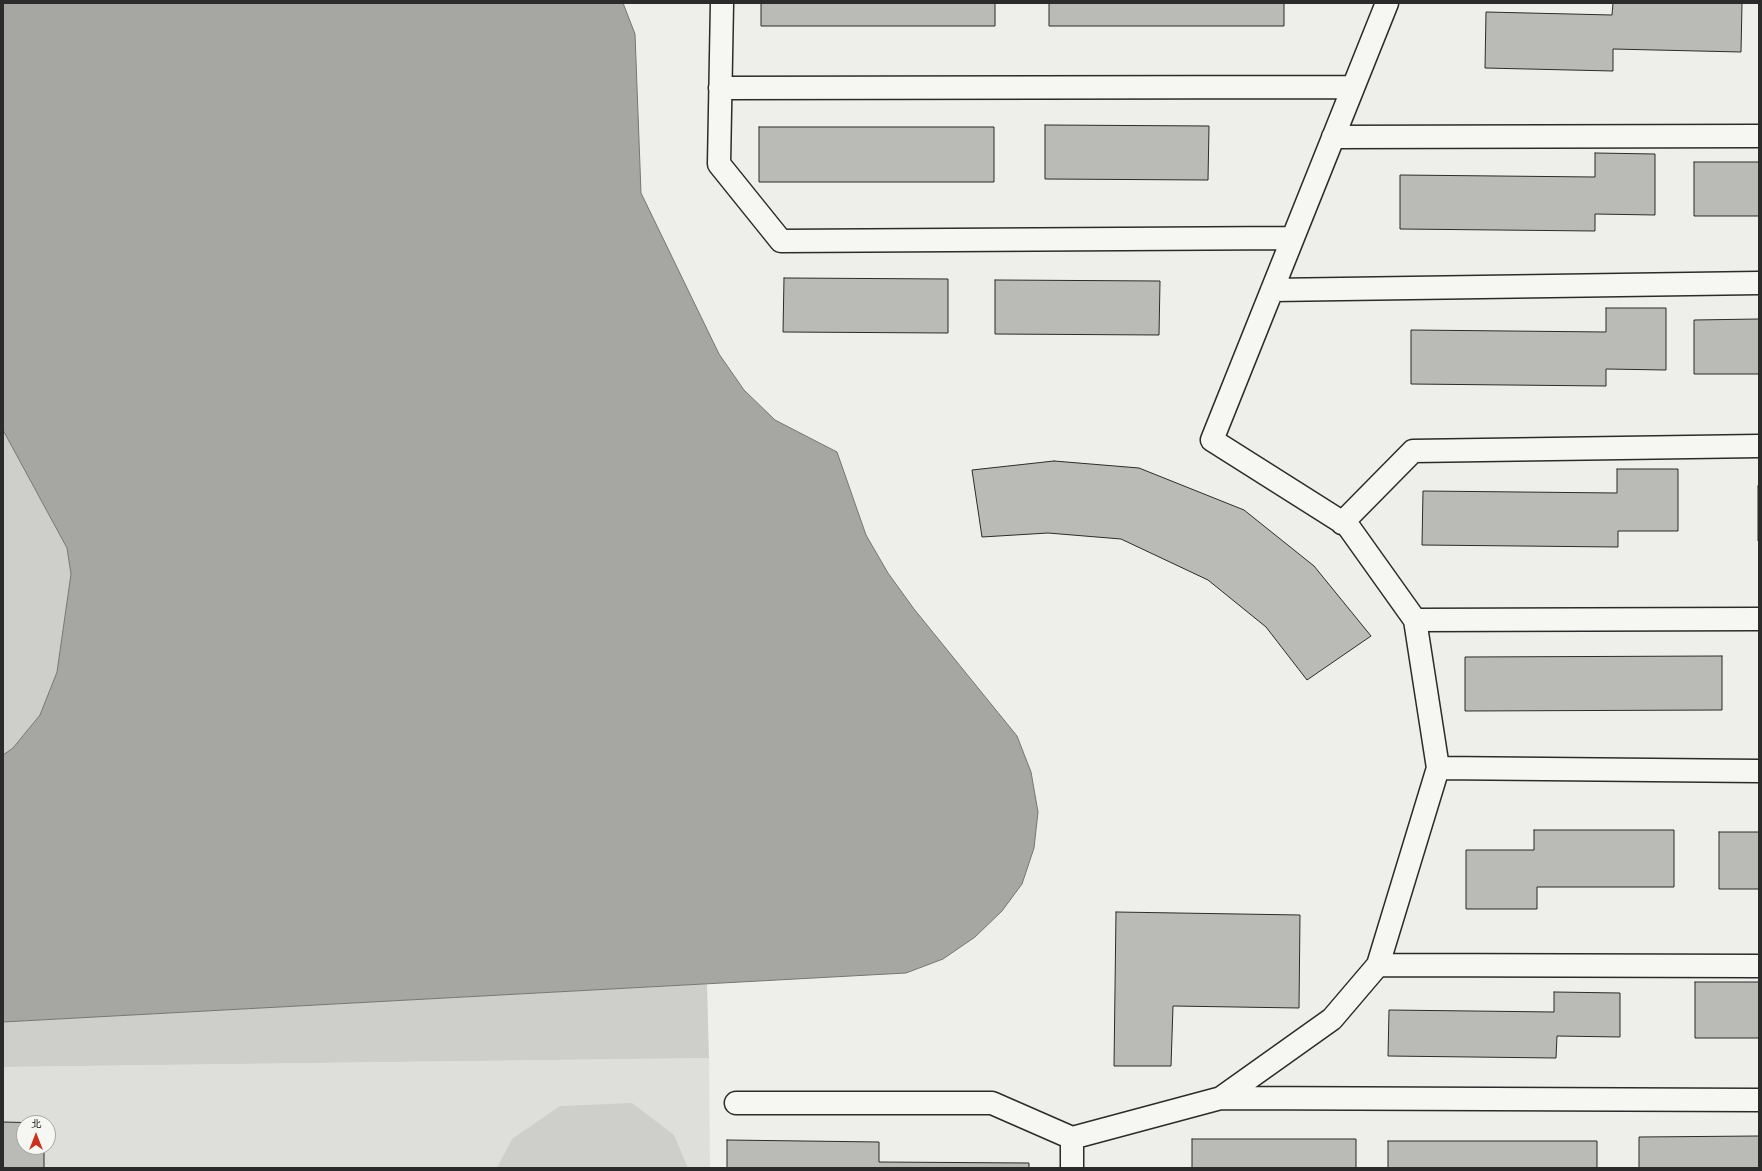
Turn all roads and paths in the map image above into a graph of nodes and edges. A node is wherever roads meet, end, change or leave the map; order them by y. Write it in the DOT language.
graph roads {
  1 [pos="722,3"];
  2 [pos="1386,3"];
  3 [pos="1353,87"];
  4 [pos="720,88"];
  5 [pos="1759,136"];
  6 [pos="1333,137"];
  7 [pos="1292,238"];
  8 [pos="1759,283"];
  9 [pos="1272,290"];
  10 [pos="1759,446"];
  11 [pos="1342,523"];
  12 [pos="1759,619"];
  13 [pos="1415,620"];
  14 [pos="1438,768"];
  15 [pos="1759,770"];
  16 [pos="1378,965"];
  17 [pos="1759,966"];
  18 [pos="1221,1098"];
  19 [pos="1759,1100"];
  20 [pos="736,1103"];
  21 [pos="1072,1138"];
  22 [pos="1072,1168"];
  1 -- 4 [label="street"];
  2 -- 3 [label="street"];
  3 -- 4 [label="street"];
  3 -- 6 [label="street"];
  4 -- 7 [label="street"];
  5 -- 6 [label="street"];
  6 -- 7 [label="street"];
  7 -- 9 [label="street"];
  8 -- 9 [label="street"];
  9 -- 11 [label="street"];
  10 -- 11 [label="street"];
  11 -- 13 [label="street"];
  12 -- 13 [label="street"];
  13 -- 14 [label="street"];
  14 -- 15 [label="street"];
  14 -- 16 [label="street"];
  16 -- 17 [label="street"];
  16 -- 18 [label="street"];
  18 -- 19 [label="street"];
  18 -- 21 [label="street"];
  20 -- 21 [label="street"];
  21 -- 22 [label="street"];
}
